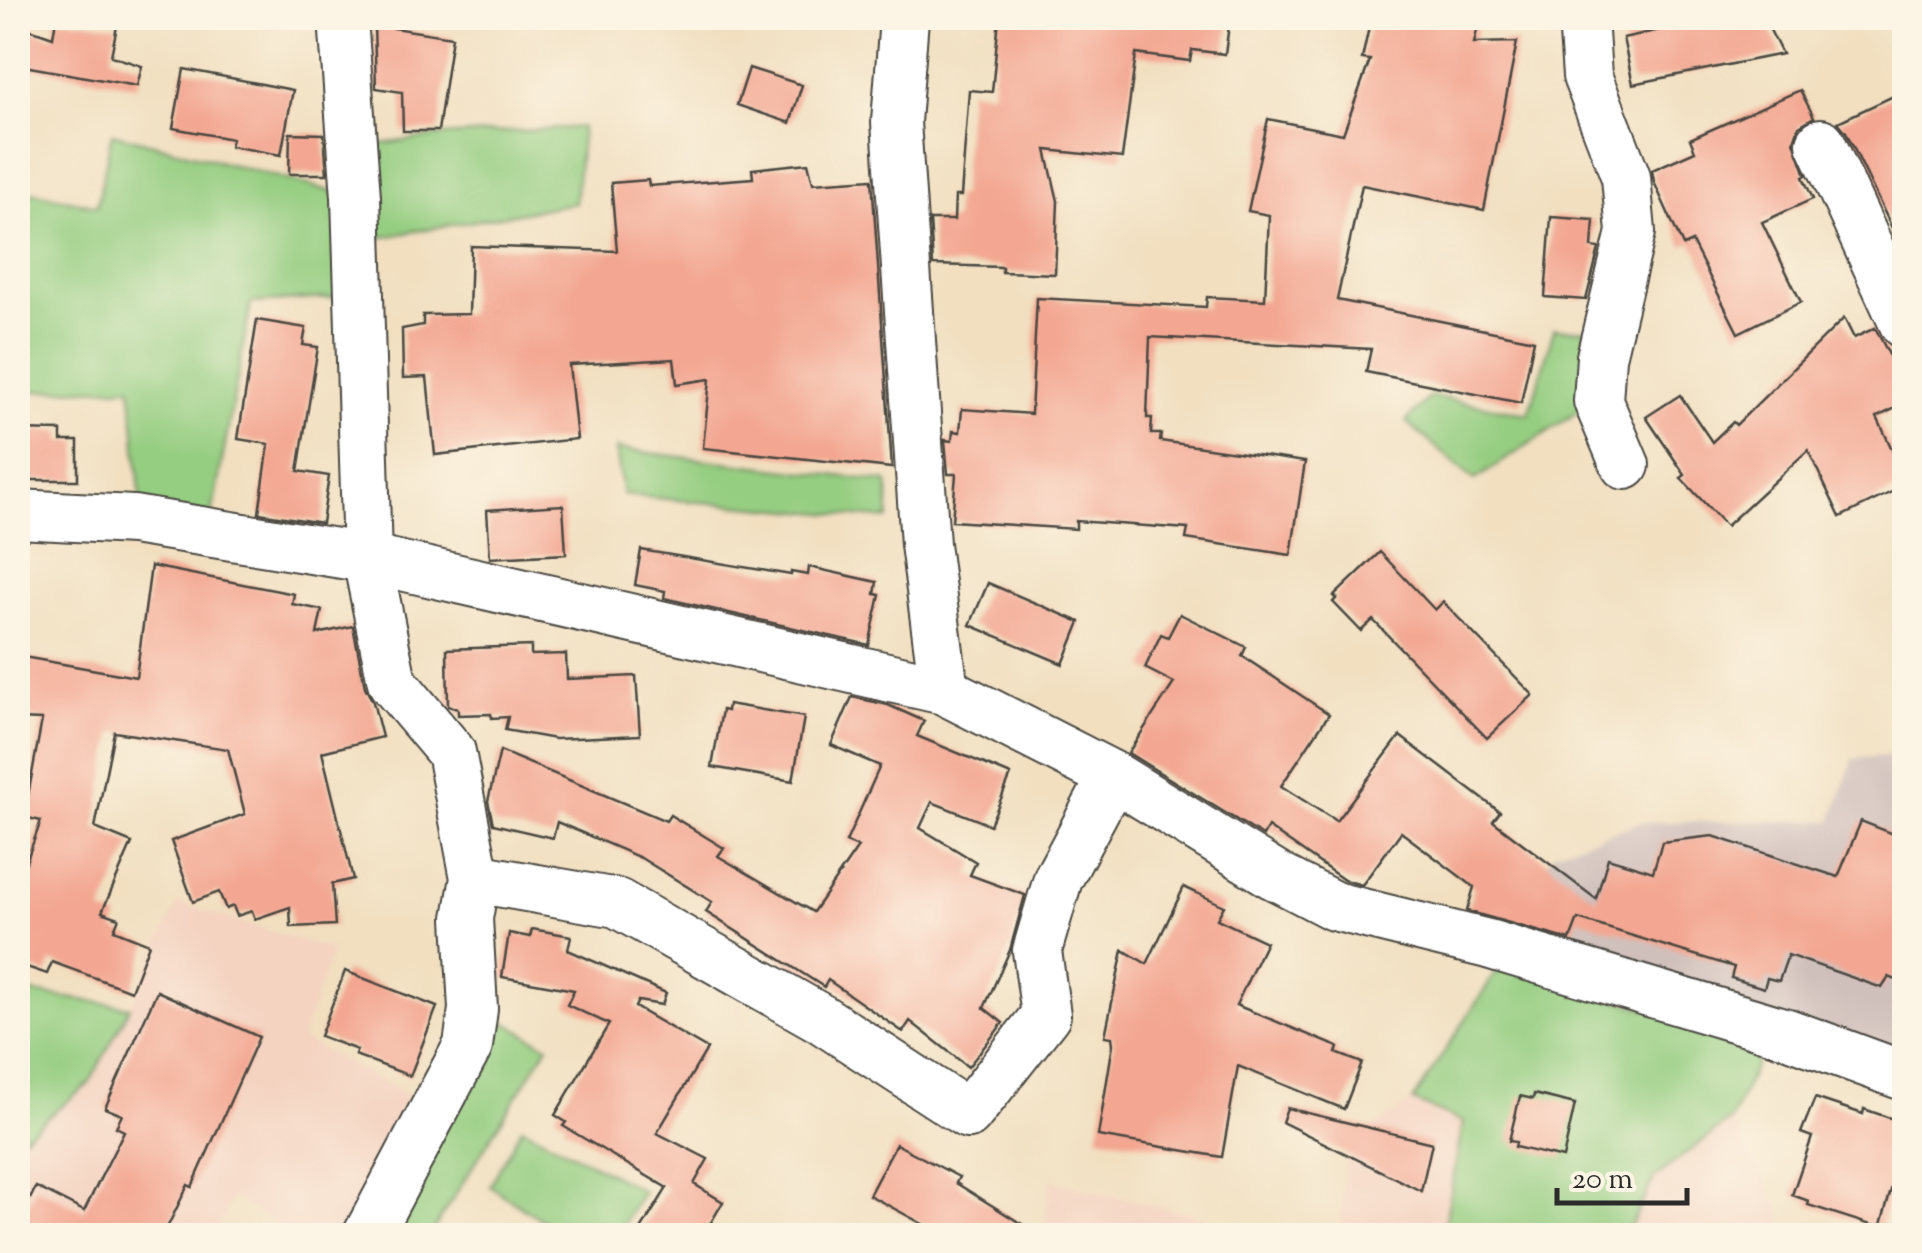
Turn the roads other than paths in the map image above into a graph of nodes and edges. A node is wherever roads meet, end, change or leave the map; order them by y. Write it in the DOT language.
graph roads {
  1 [pos="344,18"];
  2 [pos="904,18"];
  3 [pos="1584,18"];
  4 [pos="1821,143"];
  5 [pos="1904,324"];
  6 [pos="1625,465"];
  7 [pos="18,514"];
  8 [pos="367,558"];
  9 [pos="944,690"];
  10 [pos="1113,776"];
  11 [pos="475,878"];
  12 [pos="1904,1076"];
  13 [pos="367,1236"];
  1 -- 8 [label="street"];
  2 -- 9 [label="street"];
  3 -- 6 [label="street"];
  4 -- 5 [label="street"];
  7 -- 8 [label="street"];
  8 -- 9 [label="street"];
  8 -- 11 [label="street"];
  9 -- 10 [label="street"];
  10 -- 11 [label="street"];
  10 -- 12 [label="street"];
  11 -- 13 [label="street"];
}
